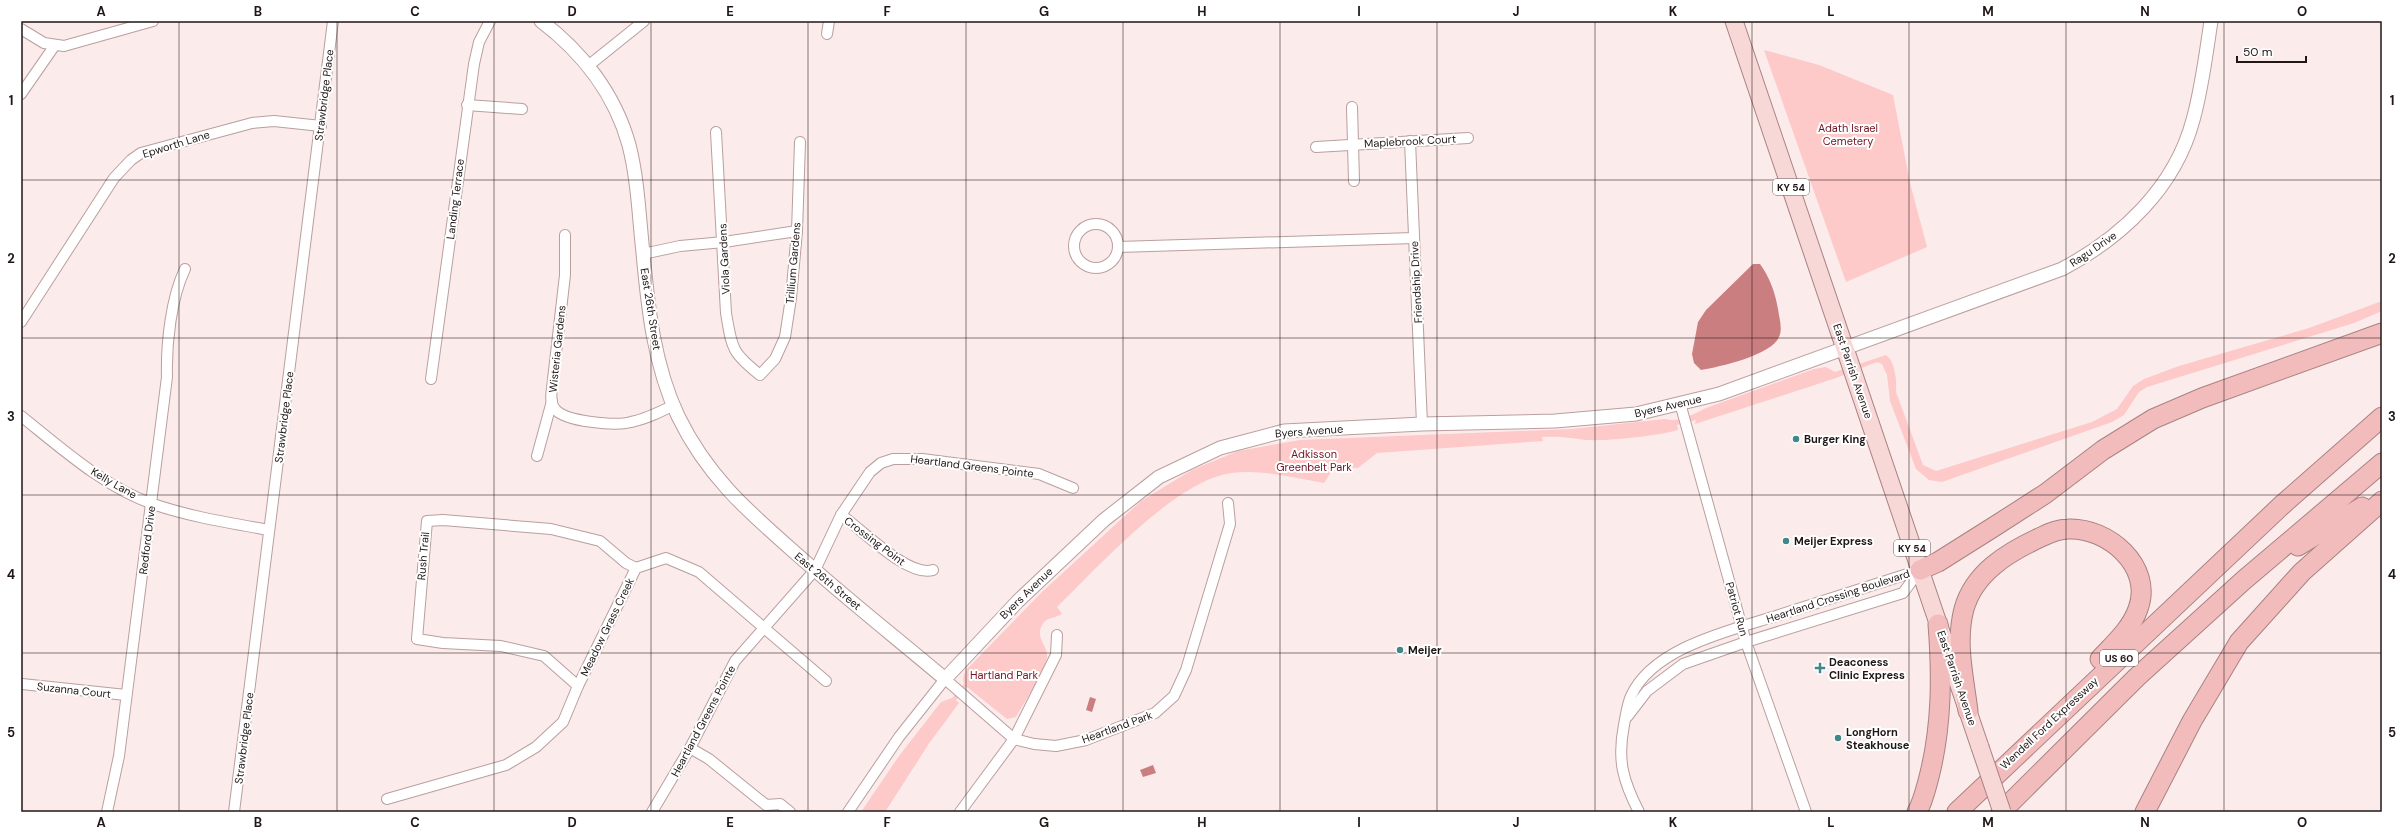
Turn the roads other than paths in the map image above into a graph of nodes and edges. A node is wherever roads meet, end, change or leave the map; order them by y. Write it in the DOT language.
graph roads {
  1 [pos="153,21"];
  2 [pos="333,21"];
  3 [pos="490,21"];
  4 [pos="541,21"];
  5 [pos="644,21"];
  6 [pos="829,21"];
  7 [pos="1734,21"];
  8 [pos="2211,21"];
  9 [pos="21,29"];
  10 [pos="827,34"];
  11 [pos="56,45"];
  12 [pos="588,66"];
  13 [pos="21,94"];
  14 [pos="467,105"];
  15 [pos="1352,107"];
  16 [pos="522,109"];
  17 [pos="321,126"];
  18 [pos="716,132"];
  19 [pos="1468,138"];
  20 [pos="1410,141"];
  21 [pos="800,142"];
  22 [pos="1352,144"];
  23 [pos="1316,147"];
  24 [pos="1354,181"];
  25 [pos="797,231"];
  26 [pos="566,235"];
  27 [pos="1414,238"];
  28 [pos="724,242"];
  29 [pos="1118,247"];
  30 [pos="642,254"];
  31 [pos="185,269"];
  32 [pos="21,322"];
  33 [pos="2382,333"];
  34 [pos="1845,348"];
  35 [pos="760,375"];
  36 [pos="431,379"];
  37 [pos="552,401"];
  38 [pos="1680,403"];
  39 [pos="674,405"];
  40 [pos="21,416"];
  41 [pos="2382,417"];
  42 [pos="1422,424"];
  43 [pos="537,456"];
  44 [pos="2382,463"];
  45 [pos="1073,488"];
  46 [pos="2382,495"];
  47 [pos="2382,501"];
  48 [pos="1228,502"];
  49 [pos="152,504"];
  50 [pos="841,515"];
  51 [pos="270,530"];
  52 [pos="636,568"];
  53 [pos="815,570"];
  54 [pos="933,570"];
  55 [pos="1920,570"];
  56 [pos="2244,580"];
  57 [pos="1938,624"];
  58 [pos="1742,627"];
  59 [pos="764,629"];
  60 [pos="1057,635"];
  61 [pos="1746,642"];
  62 [pos="945,679"];
  63 [pos="826,681"];
  64 [pos="22,684"];
  65 [pos="578,686"];
  66 [pos="126,695"];
  67 [pos="1968,711"];
  68 [pos="1625,718"];
  69 [pos="1014,739"];
  70 [pos="690,748"];
  71 [pos="1999,770"];
  72 [pos="387,799"];
  73 [pos="766,808"];
  74 [pos="107,812"];
  75 [pos="234,812"];
  76 [pos="652,812"];
  77 [pos="790,812"];
  78 [pos="848,812"];
  79 [pos="960,812"];
  80 [pos="1639,812"];
  81 [pos="1806,812"];
  82 [pos="1917,812"];
  83 [pos="1957,812"];
  84 [pos="2002,812"];
  85 [pos="2145,812"];
  1 -- 11 [label="street"];
  2 -- 17 [label="street, Strawbridge Place"];
  3 -- 14 [label="street, Landing Terrace"];
  4 -- 12 [label="street, East 26th Street"];
  5 -- 12 [label="street"];
  6 -- 10 [label="street"];
  7 -- 34 [label="main road, East Parrish Avenue / KY 54"];
  8 -- 34 [label="street, Ragu Drive"];
  9 -- 11 [label="street"];
  11 -- 13 [label="street"];
  12 -- 30 [label="street, East 26th Street"];
  14 -- 16 [label="street"];
  14 -- 36 [label="street, Landing Terrace"];
  15 -- 22 [label="street, Maplebrook Court"];
  17 -- 32 [label="street, Epworth Lane"];
  17 -- 51 [label="street, Strawbridge Place"];
  18 -- 28 [label="street, Viola Gardens"];
  19 -- 20 [label="street, Maplebrook Court"];
  20 -- 22 [label="street, Maplebrook Court"];
  20 -- 27 [label="street, Friendship Drive"];
  21 -- 25 [label="street, Trillium Gardens"];
  22 -- 23 [label="street, Maplebrook Court"];
  22 -- 24 [label="street, Maplebrook Court"];
  25 -- 28 [label="street"];
  25 -- 35 [label="street, Trillium Gardens"];
  26 -- 37 [label="street, Wisteria Gardens"];
  27 -- 29 [label="street"];
  27 -- 42 [label="street, Friendship Drive"];
  28 -- 30 [label="street"];
  28 -- 35 [label="street, Viola Gardens"];
  29 -- 29 [label="street"];
  30 -- 39 [label="street, East 26th Street"];
  31 -- 49 [label="street, Redford Drive"];
  33 -- 55 [label="highway"];
  34 -- 38 [label="street, Byers Avenue"];
  34 -- 55 [label="main road, East Parrish Avenue / KY 54"];
  37 -- 39 [label="street, Wisteria Gardens"];
  37 -- 43 [label="street"];
  38 -- 42 [label="street, Byers Avenue"];
  38 -- 58 [label="street, Patriot Run"];
  39 -- 53 [label="street, East 26th Street"];
  40 -- 49 [label="street, Kelly Lane"];
  41 -- 71 [label="highway, Wendell Ford Expressway / US 60"];
  42 -- 62 [label="street, Byers Avenue"];
  44 -- 56 [label="highway, US 60"];
  45 -- 50 [label="street, Heartland Greens Pointe"];
  46 -- 56 [label="highway"];
  47 -- 85 [label="highway"];
  48 -- 69 [label="street, Heartland Park"];
  49 -- 51 [label="street, Kelly Lane"];
  49 -- 66 [label="street, Redford Drive"];
  50 -- 53 [label="street, Heartland Greens Pointe"];
  50 -- 54 [label="street, Crossing Point"];
  51 -- 75 [label="street, Strawbridge Place"];
  52 -- 59 [label="street, Meadow Grass Creek"];
  52 -- 65 [label="street, Meadow Grass Creek"];
  52 -- 65 [label="street, Rush Trail"];
  53 -- 59 [label="street, Heartland Greens Pointe"];
  53 -- 62 [label="street, East 26th Street"];
  55 -- 57 [label="main road, East Parrish Avenue / KY 54"];
  55 -- 58 [label="street, Heartland Crossing Boulevard"];
  55 -- 61 [label="street, Heartland Crossing Boulevard"];
  56 -- 84 [label="highway, US 60"];
  57 -- 67 [label="main road, East Parrish Avenue / KY 54"];
  57 -- 82 [label="highway"];
  58 -- 61 [label="street, Patriot Run"];
  58 -- 68 [label="street, Heartland Crossing Boulevard"];
  59 -- 63 [label="street, Meadow Grass Creek"];
  59 -- 70 [label="street, Heartland Greens Pointe"];
  60 -- 69 [label="street"];
  61 -- 68 [label="street, Heartland Crossing Boulevard"];
  61 -- 81 [label="street, Patriot Run"];
  62 -- 69 [label="street, Heartland Park"];
  62 -- 78 [label="street, Byers Avenue"];
  64 -- 66 [label="street, Suzanna Court"];
  65 -- 72 [label="street, Meadow Grass Creek"];
  66 -- 74 [label="street, Redford Drive"];
  67 -- 71 [label="highway"];
  67 -- 84 [label="main road, East Parrish Avenue / KY 54, bridge"];
  68 -- 80 [label="street, Heartland Crossing Boulevard"];
  69 -- 79 [label="street"];
  70 -- 73 [label="street"];
  70 -- 76 [label="street, Heartland Greens Pointe"];
  71 -- 83 [label="highway, Wendell Ford Expressway / US 60"];
  73 -- 77 [label="street"];
}
